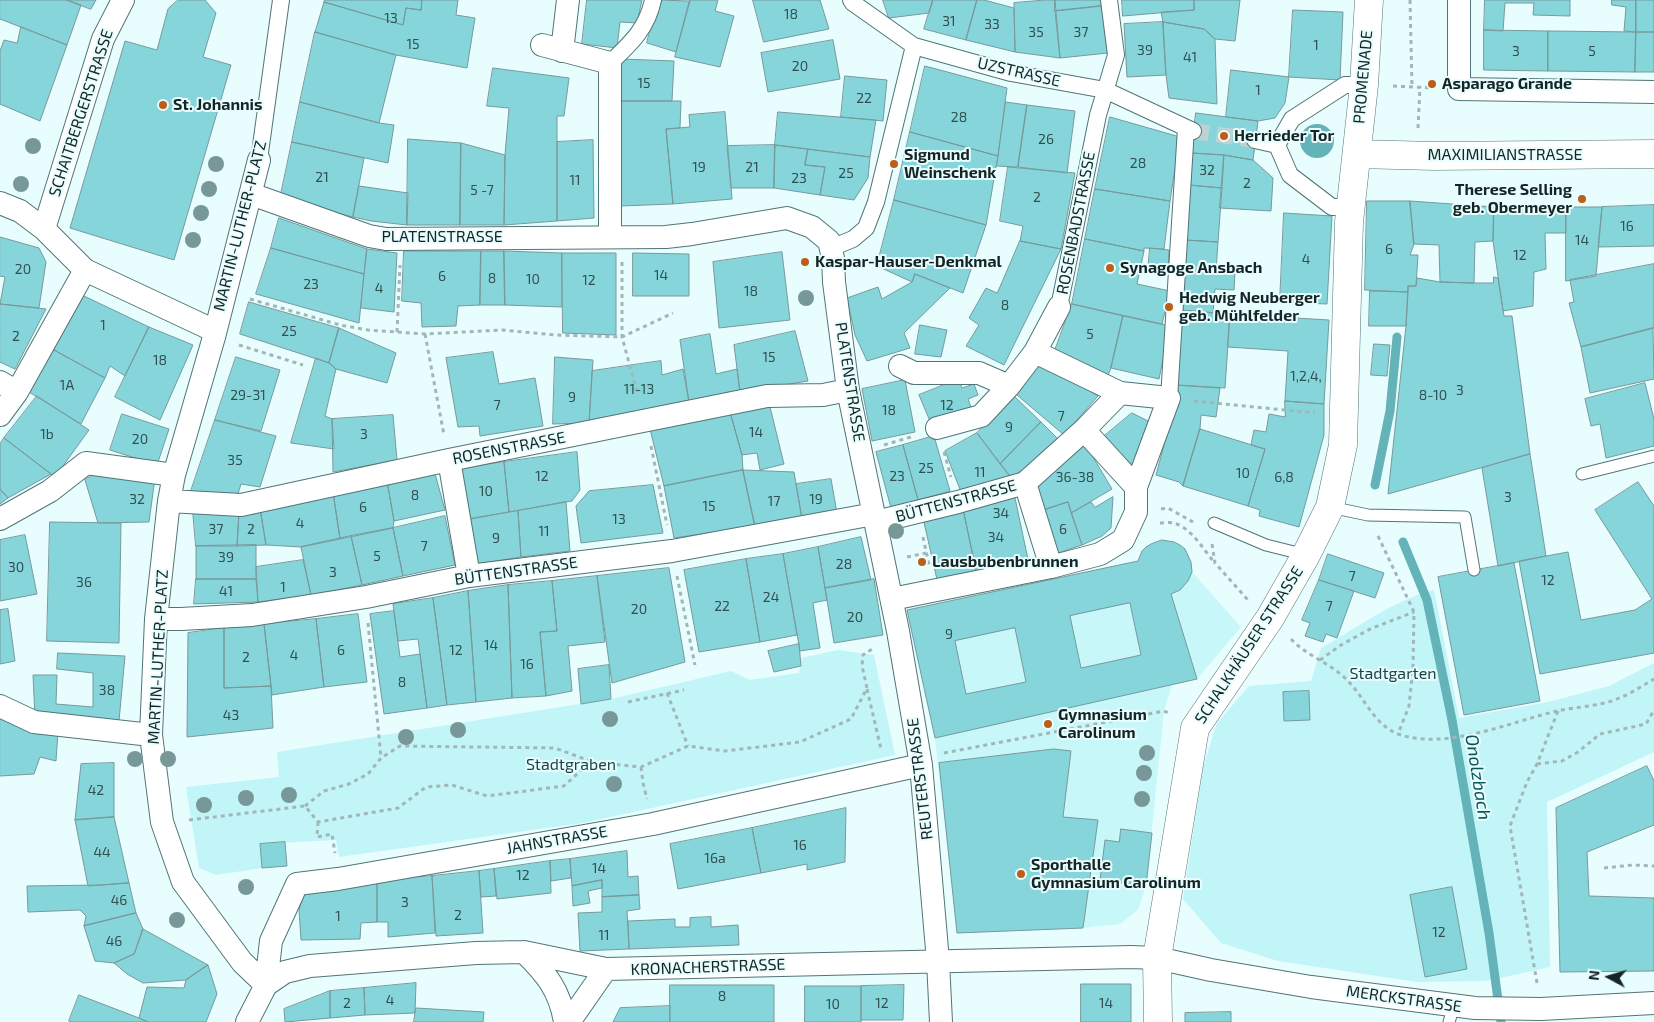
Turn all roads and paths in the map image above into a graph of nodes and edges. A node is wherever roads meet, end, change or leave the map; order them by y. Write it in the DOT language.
graph roads {
  1 [pos="123,0"];
  2 [pos="568,0"];
  3 [pos="653,0"];
  4 [pos="851,0"];
  5 [pos="1110,0"];
  6 [pos="1369,0"];
  7 [pos="1410,0"];
  8 [pos="1459,0"];
  9 [pos="278,1"];
  10 [pos="914,46"];
  11 [pos="610,63"];
  12 [pos="1364,85"];
  13 [pos="1412,87"];
  14 [pos="1420,87"];
  15 [pos="1459,89"];
  16 [pos="1105,90"];
  17 [pos="1654,92"];
  18 [pos="1255,140"];
  19 [pos="1277,145"];
  20 [pos="1357,154"];
  21 [pos="1654,154"];
  22 [pos="1417,156"];
  23 [pos="259,160"];
  24 [pos="251,194"];
  25 [pos="0,203"];
  26 [pos="1338,207"];
  27 [pos="44,228"];
  28 [pos="616,236"];
  29 [pos="402,238"];
  30 [pos="831,248"];
  31 [pos="85,270"];
  32 [pos="226,290"];
  33 [pos="1059,307"];
  34 [pos="673,313"];
  35 [pos="397,332"];
  36 [pos="214,334"];
  37 [pos="424,334"];
  38 [pos="622,337"];
  39 [pos="1035,352"];
  40 [pos="303,365"];
  41 [pos="900,366"];
  42 [pos="8,386"];
  43 [pos="1009,386"];
  44 [pos="848,390"];
  45 [pos="1120,393"];
  46 [pos="1169,398"];
  47 [pos="0,416"];
  48 [pos="1344,417"];
  49 [pos="645,421"];
  50 [pos="938,428"];
  51 [pos="1084,430"];
  52 [pos="878,447"];
  53 [pos="1654,456"];
  54 [pos="449,460"];
  55 [pos="1582,474"];
  56 [pos="174,475"];
  57 [pos="1025,483"];
  58 [pos="1136,488"];
  59 [pos="169,501"];
  60 [pos="958,502"];
  61 [pos="1330,507"];
  62 [pos="665,511"];
  63 [pos="918,512"];
  64 [pos="1136,512"];
  65 [pos="1368,515"];
  66 [pos="875,518"];
  67 [pos="0,519"];
  68 [pos="1214,523"];
  69 [pos="1212,543"];
  70 [pos="672,551"];
  71 [pos="926,553"];
  72 [pos="1306,555"];
  73 [pos="904,557"];
  74 [pos="1215,563"];
  75 [pos="1051,567"];
  76 [pos="1474,570"];
  77 [pos="930,572"];
  78 [pos="469,576"];
  79 [pos="366,597"];
  80 [pos="892,599"];
  81 [pos="1414,612"];
  82 [pos="1270,618"];
  83 [pos="156,619"];
  84 [pos="863,655"];
  85 [pos="1320,660"];
  86 [pos="695,665"];
  87 [pos="1654,679"];
  88 [pos="867,688"];
  89 [pos="684,690"];
  90 [pos="667,693"];
  91 [pos="628,702"];
  92 [pos="0,706"];
  93 [pos="1654,710"];
  94 [pos="1164,711"];
  95 [pos="1558,711"];
  96 [pos="1398,734"];
  97 [pos="151,735"];
  98 [pos="688,746"];
  99 [pos="882,754"];
  100 [pos="942,754"];
  101 [pos="380,758"];
  102 [pos="590,762"];
  103 [pos="1538,764"];
  104 [pos="921,765"];
  105 [pos="642,767"];
  106 [pos="643,783"];
  107 [pos="305,806"];
  108 [pos="192,820"];
  109 [pos="318,822"];
  110 [pos="332,834"];
  111 [pos="1654,866"];
  112 [pos="1604,868"];
  113 [pos="524,952"];
  114 [pos="1157,958"];
  115 [pos="938,961"];
  116 [pos="606,970"];
  117 [pos="266,986"];
  118 [pos="1654,1003"];
  119 [pos="1460,1012"];
  120 [pos="1538,1013"];
  121 [pos="247,1022"];
  122 [pos="565,1022"];
  123 [pos="569,1022"];
  124 [pos="941,1022"];
  125 [pos="1158,1022"];
  1 -- 27 [label="street, SCHAITBERGERSTRASSE"];
  2 -- 11 [label="street"];
  3 -- 11 [label="street"];
  4 -- 10 [label="street, UZSTRASSE"];
  5 -- 16 [label="street, ROSENBADSTRASSE"];
  6 -- 12 [label="street, PROMENADE"];
  7 -- 13 [label="path"];
  8 -- 15 [label="street"];
  9 -- 23 [label="street, MARTIN-LUTHER-PLATZ"];
  10 -- 16 [label="street, UZSTRASSE"];
  10 -- 30 [label="street"];
  11 -- 28 [label="street"];
  12 -- 13 [label="path"];
  12 -- 19 [label="street"];
  12 -- 20 [label="street, PROMENADE"];
  13 -- 14 [label="path"];
  14 -- 15 [label="path"];
  14 -- 22 [label="path"];
  15 -- 17 [label="street"];
  16 -- 33 [label="street, ROSENBADSTRASSE"];
  16 -- 46 [label="street, UZSTRASSE"];
  18 -- 19 [label="street"];
  19 -- 26 [label="street"];
  20 -- 22 [label="street, MAXIMILIANSTRASSE"];
  20 -- 48 [label="street, SCHALKHÄUSER STRASSE"];
  21 -- 22 [label="street, MAXIMILIANSTRASSE"];
  23 -- 24 [label="street, MARTIN-LUTHER-PLATZ"];
  24 -- 29 [label="street, PLATENSTRASSE"];
  24 -- 32 [label="street, MARTIN-LUTHER-PLATZ"];
  25 -- 27 [label="street"];
  27 -- 31 [label="street"];
  28 -- 29 [label="street, PLATENSTRASSE"];
  28 -- 30 [label="street, PLATENSTRASSE"];
  28 -- 38 [label="path"];
  29 -- 35 [label="path"];
  30 -- 44 [label="street, PLATENSTRASSE"];
  31 -- 36 [label="street, MARTIN-LUTHER-PLATZ"];
  31 -- 42 [label="street"];
  32 -- 35 [label="path"];
  32 -- 36 [label="street, MARTIN-LUTHER-PLATZ"];
  33 -- 39 [label="street, ROSENBADSTRASSE"];
  34 -- 38 [label="path"];
  35 -- 37 [label="path"];
  36 -- 40 [label="path"];
  36 -- 56 [label="street, MARTIN-LUTHER-PLATZ"];
  37 -- 38 [label="path"];
  37 -- 54 [label="path"];
  38 -- 49 [label="path"];
  39 -- 43 [label="street, ROSENBADSTRASSE"];
  39 -- 45 [label="street"];
  41 -- 43 [label="street"];
  42 -- 47 [label="street"];
  43 -- 50 [label="street, ROSENBADSTRASSE"];
  44 -- 49 [label="street, ROSENSTRASSE"];
  44 -- 66 [label="street, PLATENSTRASSE"];
  45 -- 46 [label="street"];
  45 -- 51 [label="street, BÜTTENSTRASSE"];
  46 -- 48 [label="path"];
  46 -- 58 [label="street"];
  48 -- 61 [label="street, SCHALKHÄUSER STRASSE"];
  49 -- 54 [label="street, ROSENSTRASSE"];
  49 -- 62 [label="path"];
  50 -- 52 [label="path"];
  50 -- 60 [label="path"];
  51 -- 57 [label="street, BÜTTENSTRASSE"];
  51 -- 58 [label="street"];
  53 -- 55 [label="lane"];
  54 -- 59 [label="street, ROSENSTRASSE"];
  54 -- 78 [label="street"];
  56 -- 59 [label="street, MARTIN-LUTHER-PLATZ"];
  56 -- 67 [label="street"];
  57 -- 60 [label="street, BÜTTENSTRASSE"];
  57 -- 75 [label="street"];
  58 -- 64 [label="street"];
  59 -- 83 [label="street, MARTIN-LUTHER-PLATZ"];
  60 -- 63 [label="street, BÜTTENSTRASSE"];
  61 -- 65 [label="lane"];
  61 -- 72 [label="street, SCHALKHÄUSER STRASSE"];
  63 -- 66 [label="street, BÜTTENSTRASSE"];
  63 -- 71 [label="path"];
  64 -- 74 [label="path"];
  64 -- 75 [label="street"];
  65 -- 76 [label="lane"];
  65 -- 81 [label="path"];
  66 -- 70 [label="street, BÜTTENSTRASSE"];
  66 -- 80 [label="street, REUTERSTRASSE"];
  68 -- 72 [label="lane"];
  69 -- 74 [label="path"];
  70 -- 78 [label="street, BÜTTENSTRASSE"];
  70 -- 86 [label="path"];
  71 -- 73 [label="path"];
  71 -- 77 [label="path"];
  72 -- 82 [label="street, SCHALKHÄUSER STRASSE"];
  74 -- 82 [label="path"];
  75 -- 80 [label="street"];
  78 -- 79 [label="street, BÜTTENSTRASSE"];
  79 -- 83 [label="street, BÜTTENSTRASSE"];
  79 -- 101 [label="path"];
  80 -- 104 [label="street, REUTERSTRASSE"];
  81 -- 85 [label="path"];
  81 -- 96 [label="path"];
  82 -- 85 [label="path"];
  82 -- 114 [label="street, SCHALKHÄUSER STRASSE"];
  83 -- 97 [label="street, MARTIN-LUTHER-PLATZ"];
  84 -- 88 [label="path"];
  85 -- 96 [label="path"];
  87 -- 95 [label="path"];
  88 -- 98 [label="path"];
  88 -- 99 [label="path"];
  89 -- 90 [label="path"];
  90 -- 91 [label="path"];
  90 -- 98 [label="path"];
  92 -- 97 [label="street"];
  93 -- 103 [label="path"];
  94 -- 100 [label="path"];
  95 -- 96 [label="path"];
  95 -- 103 [label="path"];
  97 -- 117 [label="street, MARTIN-LUTHER-PLATZ"];
  98 -- 105 [label="path"];
  101 -- 102 [label="path"];
  101 -- 107 [label="path"];
  102 -- 105 [label="path"];
  102 -- 109 [label="path"];
  103 -- 120 [label="path"];
  104 -- 115 [label="street, REUTERSTRASSE"];
  104 -- 117 [label="street, JAHNSTRASSE"];
  105 -- 106 [label="path"];
  107 -- 108 [label="path"];
  107 -- 109 [label="path"];
  109 -- 110 [label="path"];
  111 -- 112 [label="path"];
  113 -- 116 [label="street, KRONACHERSTRASSE"];
  113 -- 117 [label="street, KRONACHERSTRASSE"];
  113 -- 122 [label="street"];
  114 -- 115 [label="street, KRONACHERSTRASSE"];
  114 -- 119 [label="street, MERCKSTRASSE"];
  114 -- 125 [label="street, SCHALKHÄUSER STRASSE"];
  115 -- 116 [label="street, KRONACHERSTRASSE"];
  115 -- 124 [label="street, REUTERSTRASSE"];
  116 -- 123 [label="street"];
  117 -- 121 [label="street"];
  118 -- 120 [label="street, MERCKSTRASSE"];
  119 -- 120 [label="street, MERCKSTRASSE"];
}
